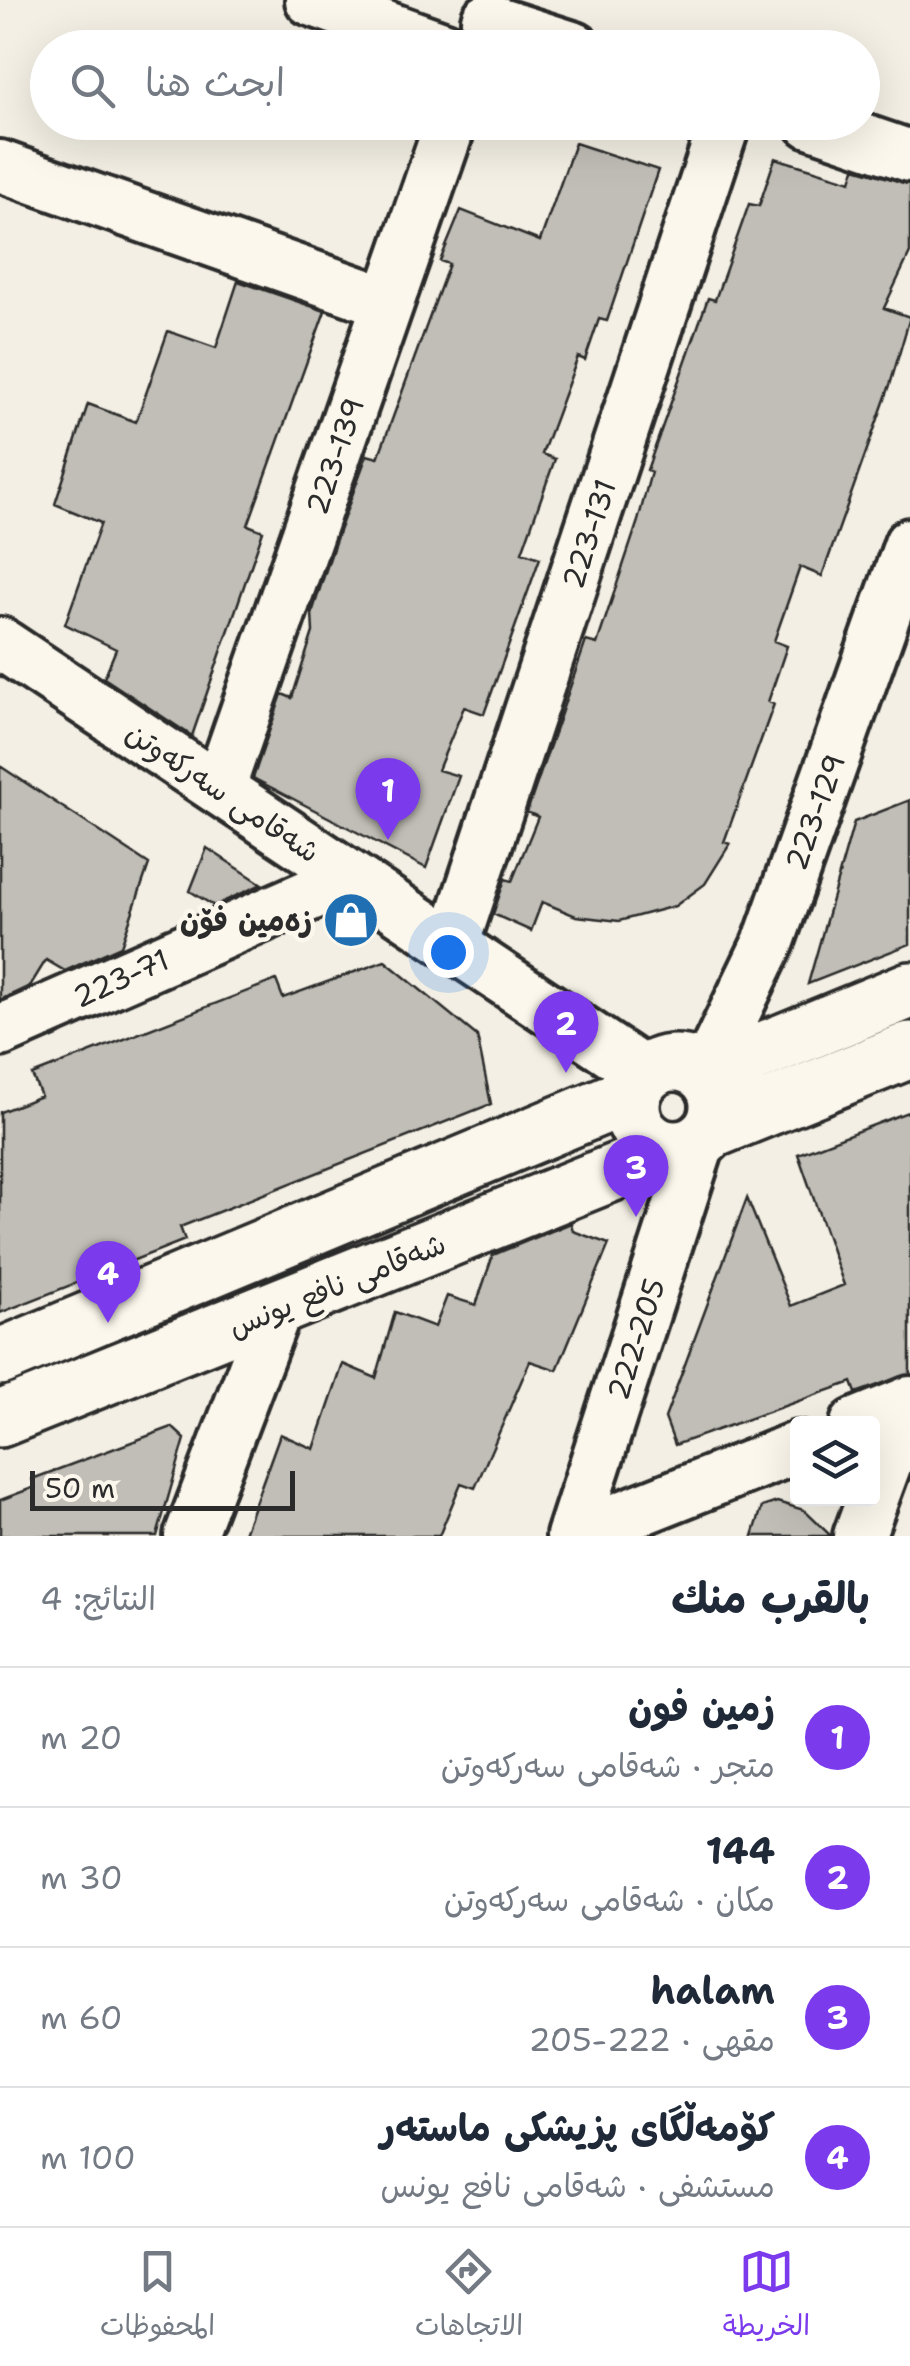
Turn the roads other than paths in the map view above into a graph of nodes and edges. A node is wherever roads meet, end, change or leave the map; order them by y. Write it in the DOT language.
graph roads {
  1 [pos="311,0"];
  2 [pos="486,22"];
  3 [pos="394,30"];
  4 [pos="513,30"];
  5 [pos="445,140"];
  6 [pos="719,140"];
  7 [pos="863,140"];
  8 [pos="910,156"];
  9 [pos="0,166"];
  10 [pos="388,302"];
  11 [pos="910,544"];
  12 [pos="895,626"];
  13 [pos="0,643"];
  14 [pos="219,789"];
  15 [pos="352,877"];
  16 [pos="454,945"];
  17 [pos="910,990"];
  18 [pos="0,1031"];
  19 [pos="910,1050"];
  20 [pos="705,1074"];
  21 [pos="640,1084"];
  22 [pos="694,1140"];
  23 [pos="276,1310"];
  24 [pos="0,1357"];
  25 [pos="909,1402"];
  26 [pos="875,1416"];
  27 [pos="0,1419"];
  28 [pos="790,1450"];
  29 [pos="190,1536"];
  30 [pos="573,1536"];
  31 [pos="859,1536"];
  1 -- 3 [label="street"];
  2 -- 4 [label="street"];
  5 -- 10 [label="street, 223-139"];
  6 -- 16 [label="street, 223-131"];
  7 -- 8 [label="street"];
  9 -- 10 [label="street"];
  10 -- 14 [label="street, 223-139"];
  11 -- 12 [label="street, 223-129"];
  12 -- 20 [label="street, 223-129"];
  13 -- 14 [label="street, شەقامی سەرکەوتن"];
  14 -- 15 [label="street, شەقامی سەرکەوتن"];
  15 -- 16 [label="street, شەقامی سەرکەوتن"];
  15 -- 18 [label="street, 223-71"];
  16 -- 21 [label="street, شەقامی سەرکەوتن"];
  17 -- 20 [label="main road, شەقامی نافع یونس"];
  19 -- 22 [label="main road, شەقامی نافع یونس"];
  20 -- 21 [label="main road, شەقامی نافع یونس"];
  20 -- 22 [label="main road"];
  21 -- 22 [label="main road"];
  21 -- 24 [label="main road, شەقامی نافع یونس"];
  22 -- 23 [label="main road, شەقامی نافع یونس"];
  22 -- 30 [label="street, 222-205"];
  23 -- 27 [label="main road, شەقامی نافع یونس"];
  23 -- 29 [label="street"];
  25 -- 26 [label="street"];
  25 -- 31 [label="street"];
  28 -- 30 [label="street"];
}
